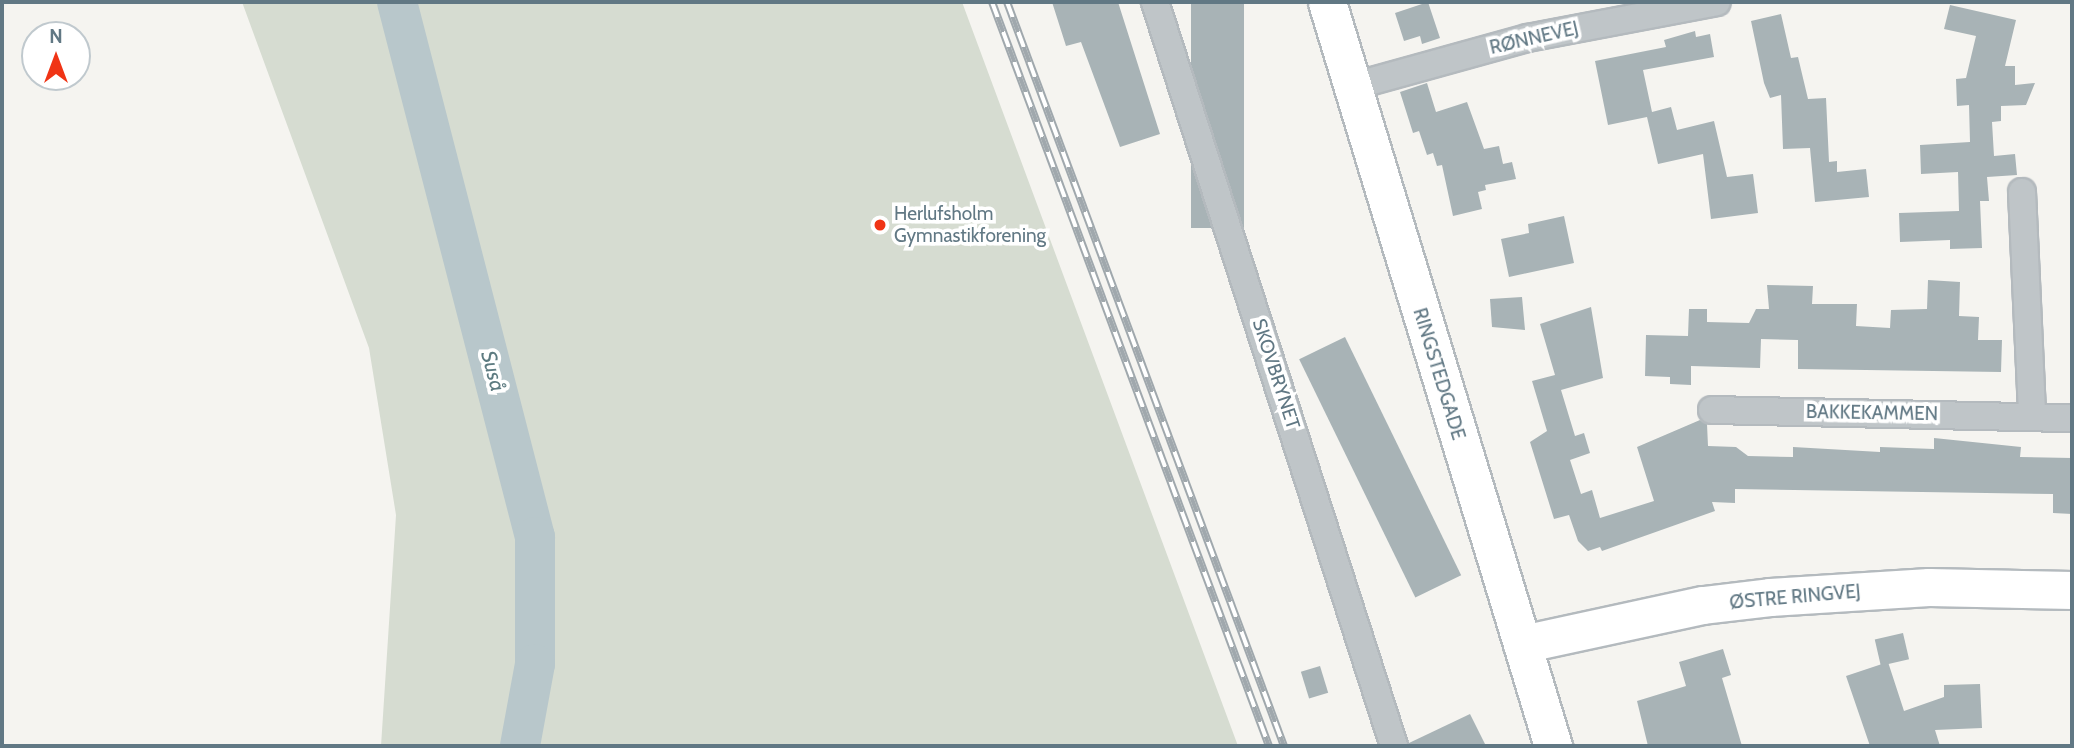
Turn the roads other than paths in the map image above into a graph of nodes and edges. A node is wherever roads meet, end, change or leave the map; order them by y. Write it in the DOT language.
graph roads {
  1 [pos="1155,2"];
  2 [pos="1327,2"];
  3 [pos="1717,2"];
  4 [pos="1354,86"];
  5 [pos="2022,192"];
  6 [pos="1712,410"];
  7 [pos="2032,416"];
  8 [pos="2072,418"];
  9 [pos="2072,590"];
  10 [pos="1522,644"];
  11 [pos="1394,746"];
  12 [pos="1553,746"];
  1 -- 11 [label="street, SKOVBRYNET"];
  2 -- 4 [label="street, RINGSTEDGADE"];
  3 -- 4 [label="street, RØNNEVEJ"];
  4 -- 10 [label="street, RINGSTEDGADE"];
  5 -- 7 [label="street"];
  6 -- 7 [label="street, BAKKEKAMMEN"];
  7 -- 8 [label="street, BAKKEKAMMEN"];
  9 -- 10 [label="street, ØSTRE RINGVEJ"];
  10 -- 12 [label="street, RINGSTEDGADE"];
}
